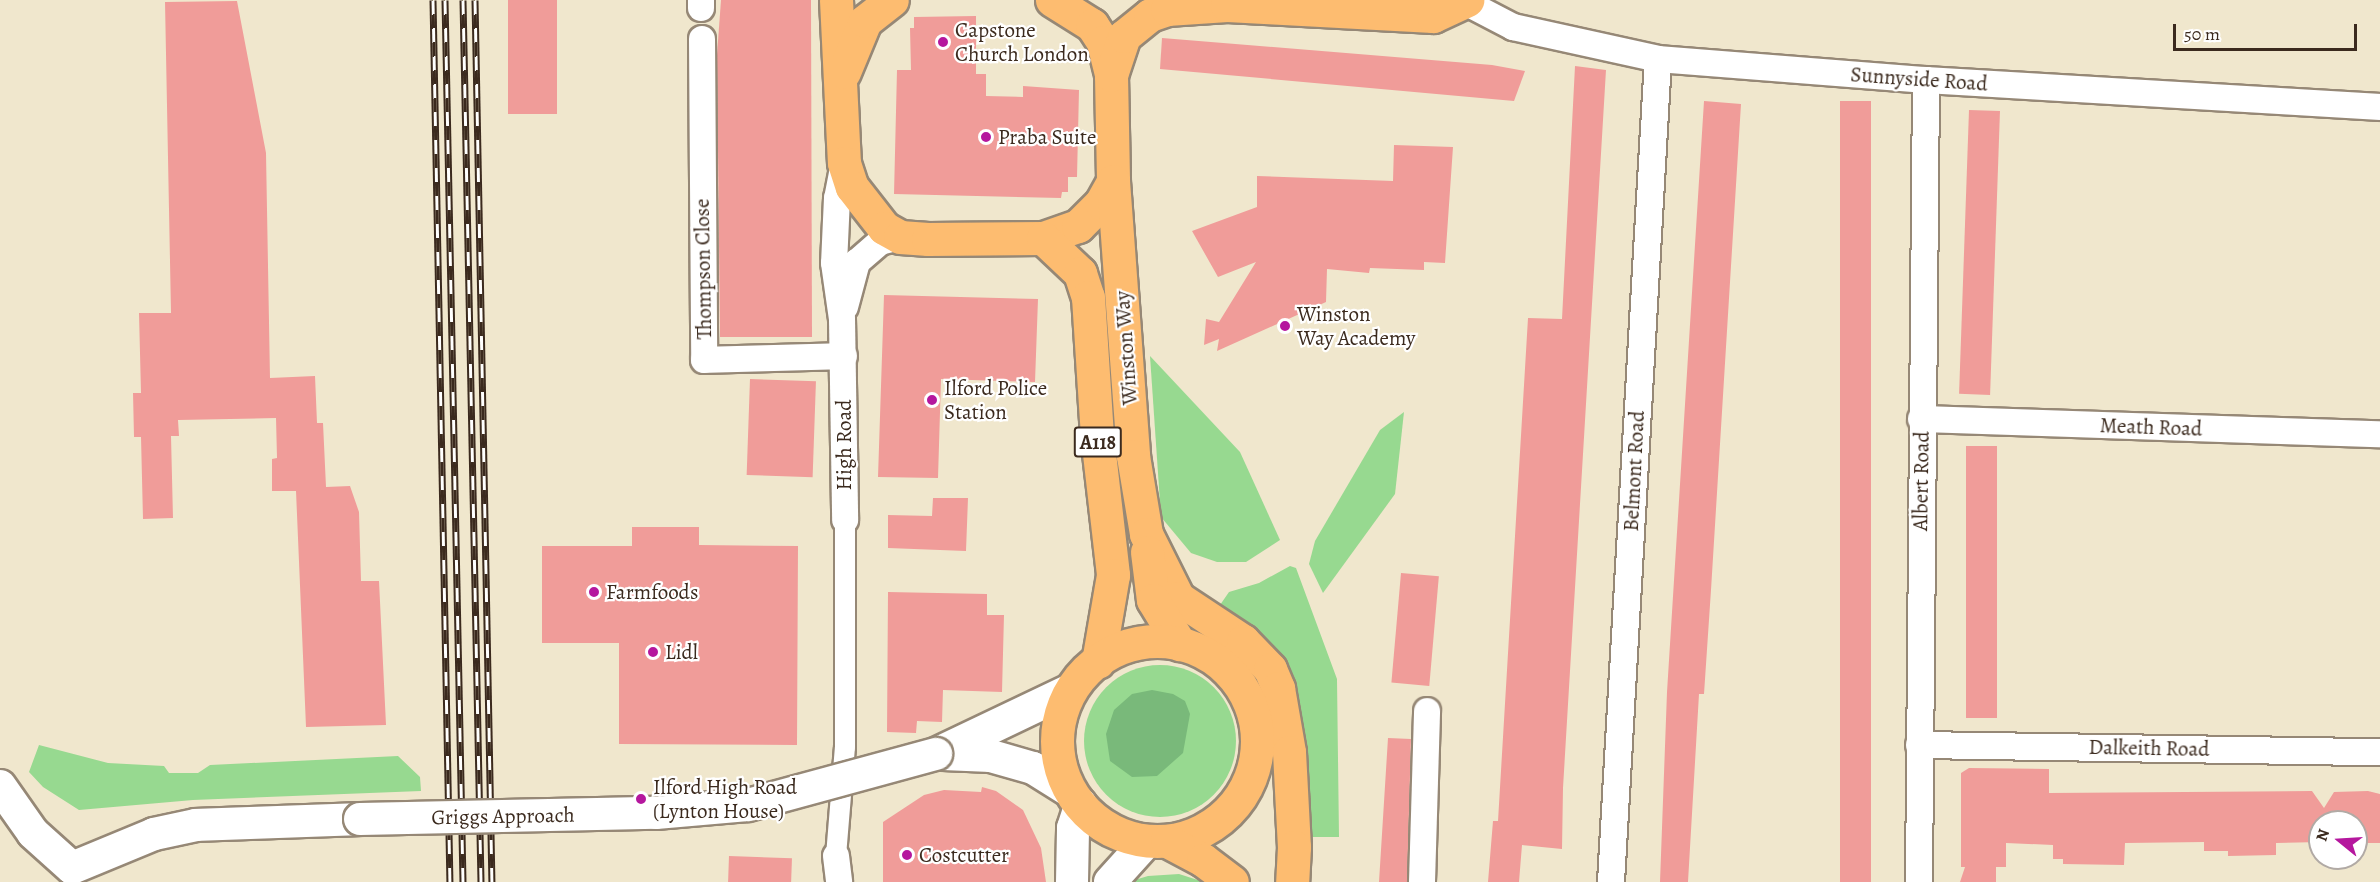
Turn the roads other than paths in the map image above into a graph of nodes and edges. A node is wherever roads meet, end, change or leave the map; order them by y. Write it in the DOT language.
graph roads {
  1 [pos="836,0"];
  2 [pos="892,0"];
  3 [pos="1052,0"];
  4 [pos="1468,1"];
  5 [pos="1237,3"];
  6 [pos="702,39"];
  7 [pos="1658,59"];
  8 [pos="1111,75"];
  9 [pos="843,77"];
  10 [pos="1926,80"];
  11 [pos="2380,107"];
  12 [pos="844,163"];
  13 [pos="1113,167"];
  14 [pos="900,237"];
  15 [pos="1043,238"];
  16 [pos="842,319"];
  17 [pos="843,356"];
  18 [pos="1922,419"];
  19 [pos="2380,435"];
  20 [pos="845,520"];
  21 [pos="1146,534"];
  22 [pos="1180,644"];
  23 [pos="1098,662"];
  24 [pos="1068,691"];
  25 [pos="1427,711"];
  26 [pos="1919,745"];
  27 [pos="2380,752"];
  28 [pos="936,754"];
  29 [pos="1255,767"];
  30 [pos="0,786"];
  31 [pos="1074,796"];
  32 [pos="1157,841"];
  33 [pos="836,855"];
  34 [pos="71,875"];
  35 [pos="838,882"];
  36 [pos="1072,882"];
  37 [pos="1110,882"];
  38 [pos="1232,882"];
  39 [pos="1282,882"];
  40 [pos="1292,882"];
  41 [pos="1422,882"];
  42 [pos="1611,882"];
  43 [pos="1918,882"];
  1 -- 9 [label="main road, High Road"];
  2 -- 9 [label="main road, High Road"];
  3 -- 8 [label="main road, A118"];
  4 -- 5 [label="main road"];
  4 -- 7 [label="street, Sunnyside Road"];
  5 -- 8 [label="main road"];
  6 -- 17 [label="street, Thompson Close"];
  7 -- 10 [label="street, Sunnyside Road"];
  7 -- 42 [label="street, Belmont Road"];
  8 -- 13 [label="main road, A118"];
  9 -- 12 [label="main road, High Road"];
  10 -- 11 [label="street, Sunnyside Road"];
  10 -- 18 [label="street, Albert Road"];
  12 -- 14 [label="main road"];
  12 -- 16 [label="street, High Road"];
  13 -- 15 [label="main road"];
  13 -- 21 [label="main road, Winston Way / A118"];
  14 -- 15 [label="main road"];
  14 -- 16 [label="street, High Road"];
  15 -- 23 [label="main road, Winston Way / A118"];
  16 -- 17 [label="street, High Road"];
  17 -- 20 [label="street, High Road"];
  18 -- 19 [label="street, Meath Road"];
  18 -- 26 [label="street, Albert Road"];
  20 -- 33 [label="street, High Road"];
  21 -- 22 [label="main road, A118"];
  21 -- 40 [label="main road, Winston Way / A118"];
  22 -- 23 [label="main road"];
  22 -- 29 [label="main road"];
  23 -- 24 [label="main road"];
  24 -- 28 [label="street, Griggs Approach"];
  24 -- 31 [label="main road"];
  25 -- 41 [label="street"];
  26 -- 27 [label="street, Dalkeith Road"];
  26 -- 43 [label="street, Albert Road"];
  28 -- 31 [label="street, Griggs Approach"];
  28 -- 34 [label="street, Griggs Approach, bridge"];
  29 -- 32 [label="main road"];
  29 -- 39 [label="main road"];
  30 -- 34 [label="street"];
  31 -- 32 [label="main road"];
  31 -- 36 [label="street"];
  32 -- 37 [label="street"];
  32 -- 38 [label="main road"];
  33 -- 35 [label="street"];
}
